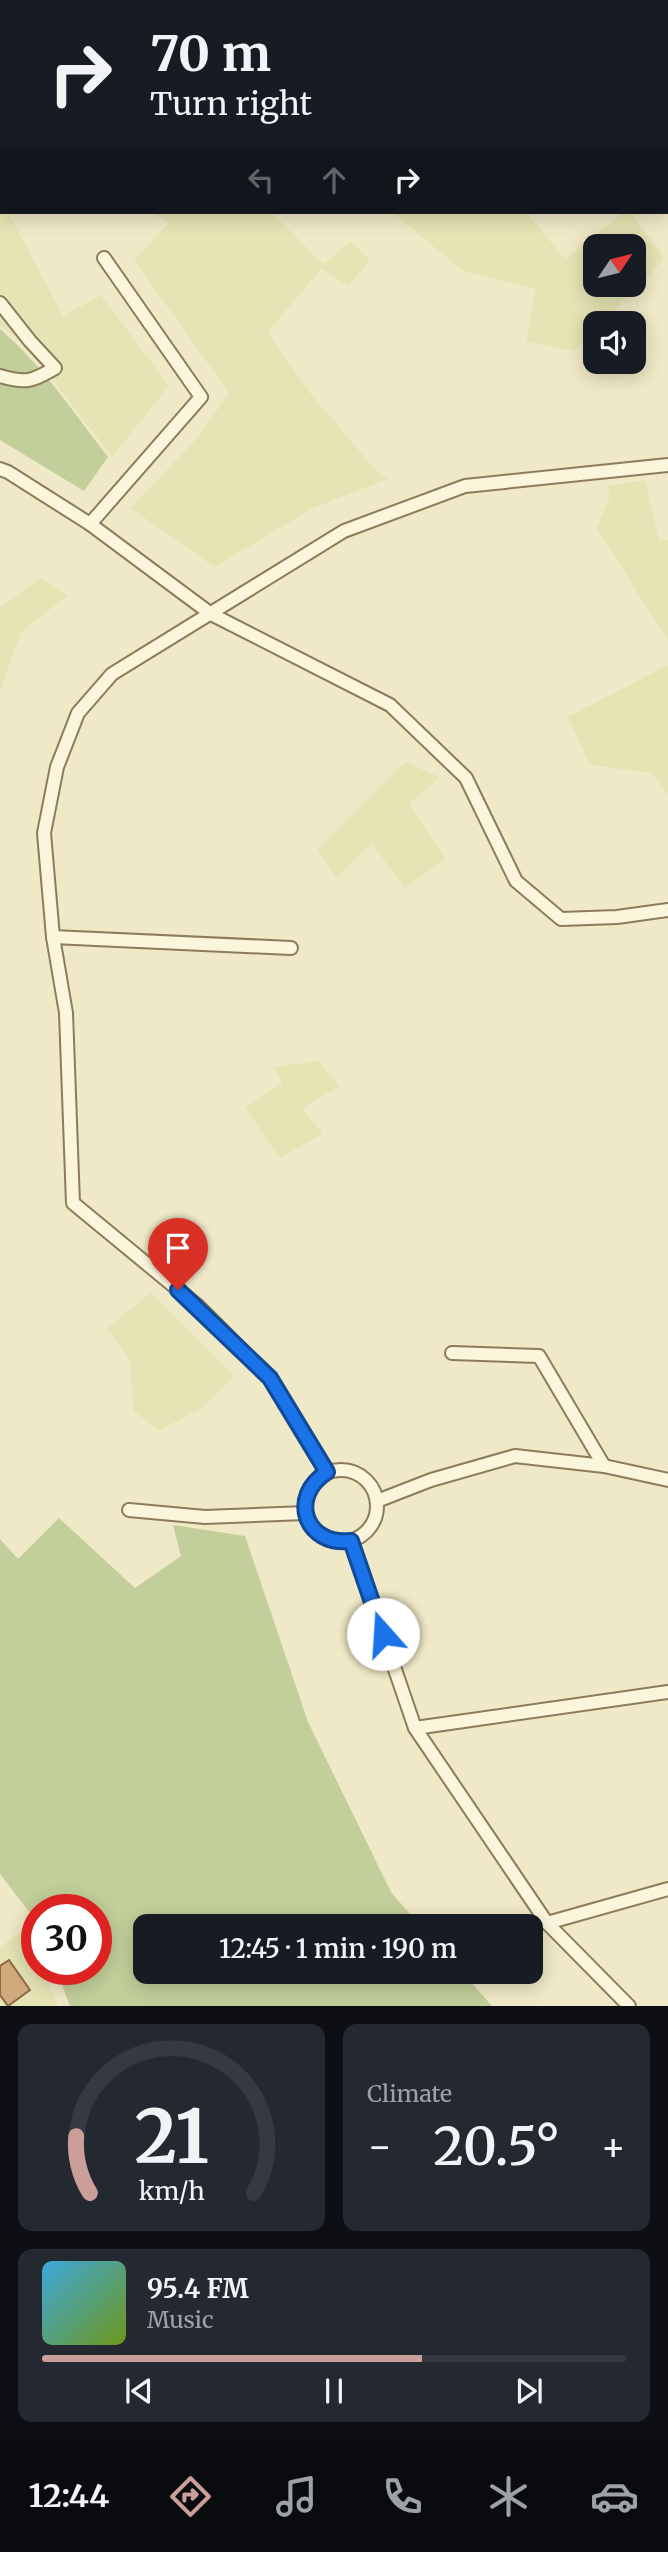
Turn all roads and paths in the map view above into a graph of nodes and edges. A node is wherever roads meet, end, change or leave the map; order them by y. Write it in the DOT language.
graph roads {
  1 [pos="104,258"];
  2 [pos="0,303"];
  3 [pos="0,376"];
  4 [pos="668,465"];
  5 [pos="0,469"];
  6 [pos="90,524"];
  7 [pos="211,614"];
  8 [pos="668,910"];
  9 [pos="53,937"];
  10 [pos="290,948"];
  11 [pos="452,1353"];
  12 [pos="604,1466"];
  13 [pos="327,1472"];
  14 [pos="668,1480"];
  15 [pos="377,1501"];
  16 [pos="129,1510"];
  17 [pos="306,1513"];
  18 [pos="351,1541"];
  19 [pos="668,1692"];
  20 [pos="415,1728"];
  21 [pos="666,1893"];
  22 [pos="547,1923"];
  23 [pos="629,2006"];
  1 -- 6 [label="street"];
  2 -- 3 [label="street"];
  4 -- 7 [label="street"];
  5 -- 6 [label="street"];
  6 -- 7 [label="street"];
  7 -- 8 [label="street"];
  7 -- 9 [label="street"];
  9 -- 10 [label="street"];
  9 -- 13 [label="street"];
  11 -- 12 [label="street"];
  12 -- 14 [label="street"];
  12 -- 15 [label="street"];
  13 -- 15 [label="street"];
  13 -- 17 [label="street"];
  15 -- 18 [label="street"];
  16 -- 17 [label="street"];
  17 -- 18 [label="street"];
  18 -- 20 [label="street"];
  19 -- 20 [label="street"];
  20 -- 22 [label="street"];
  21 -- 22 [label="street"];
  22 -- 23 [label="street"];
}
